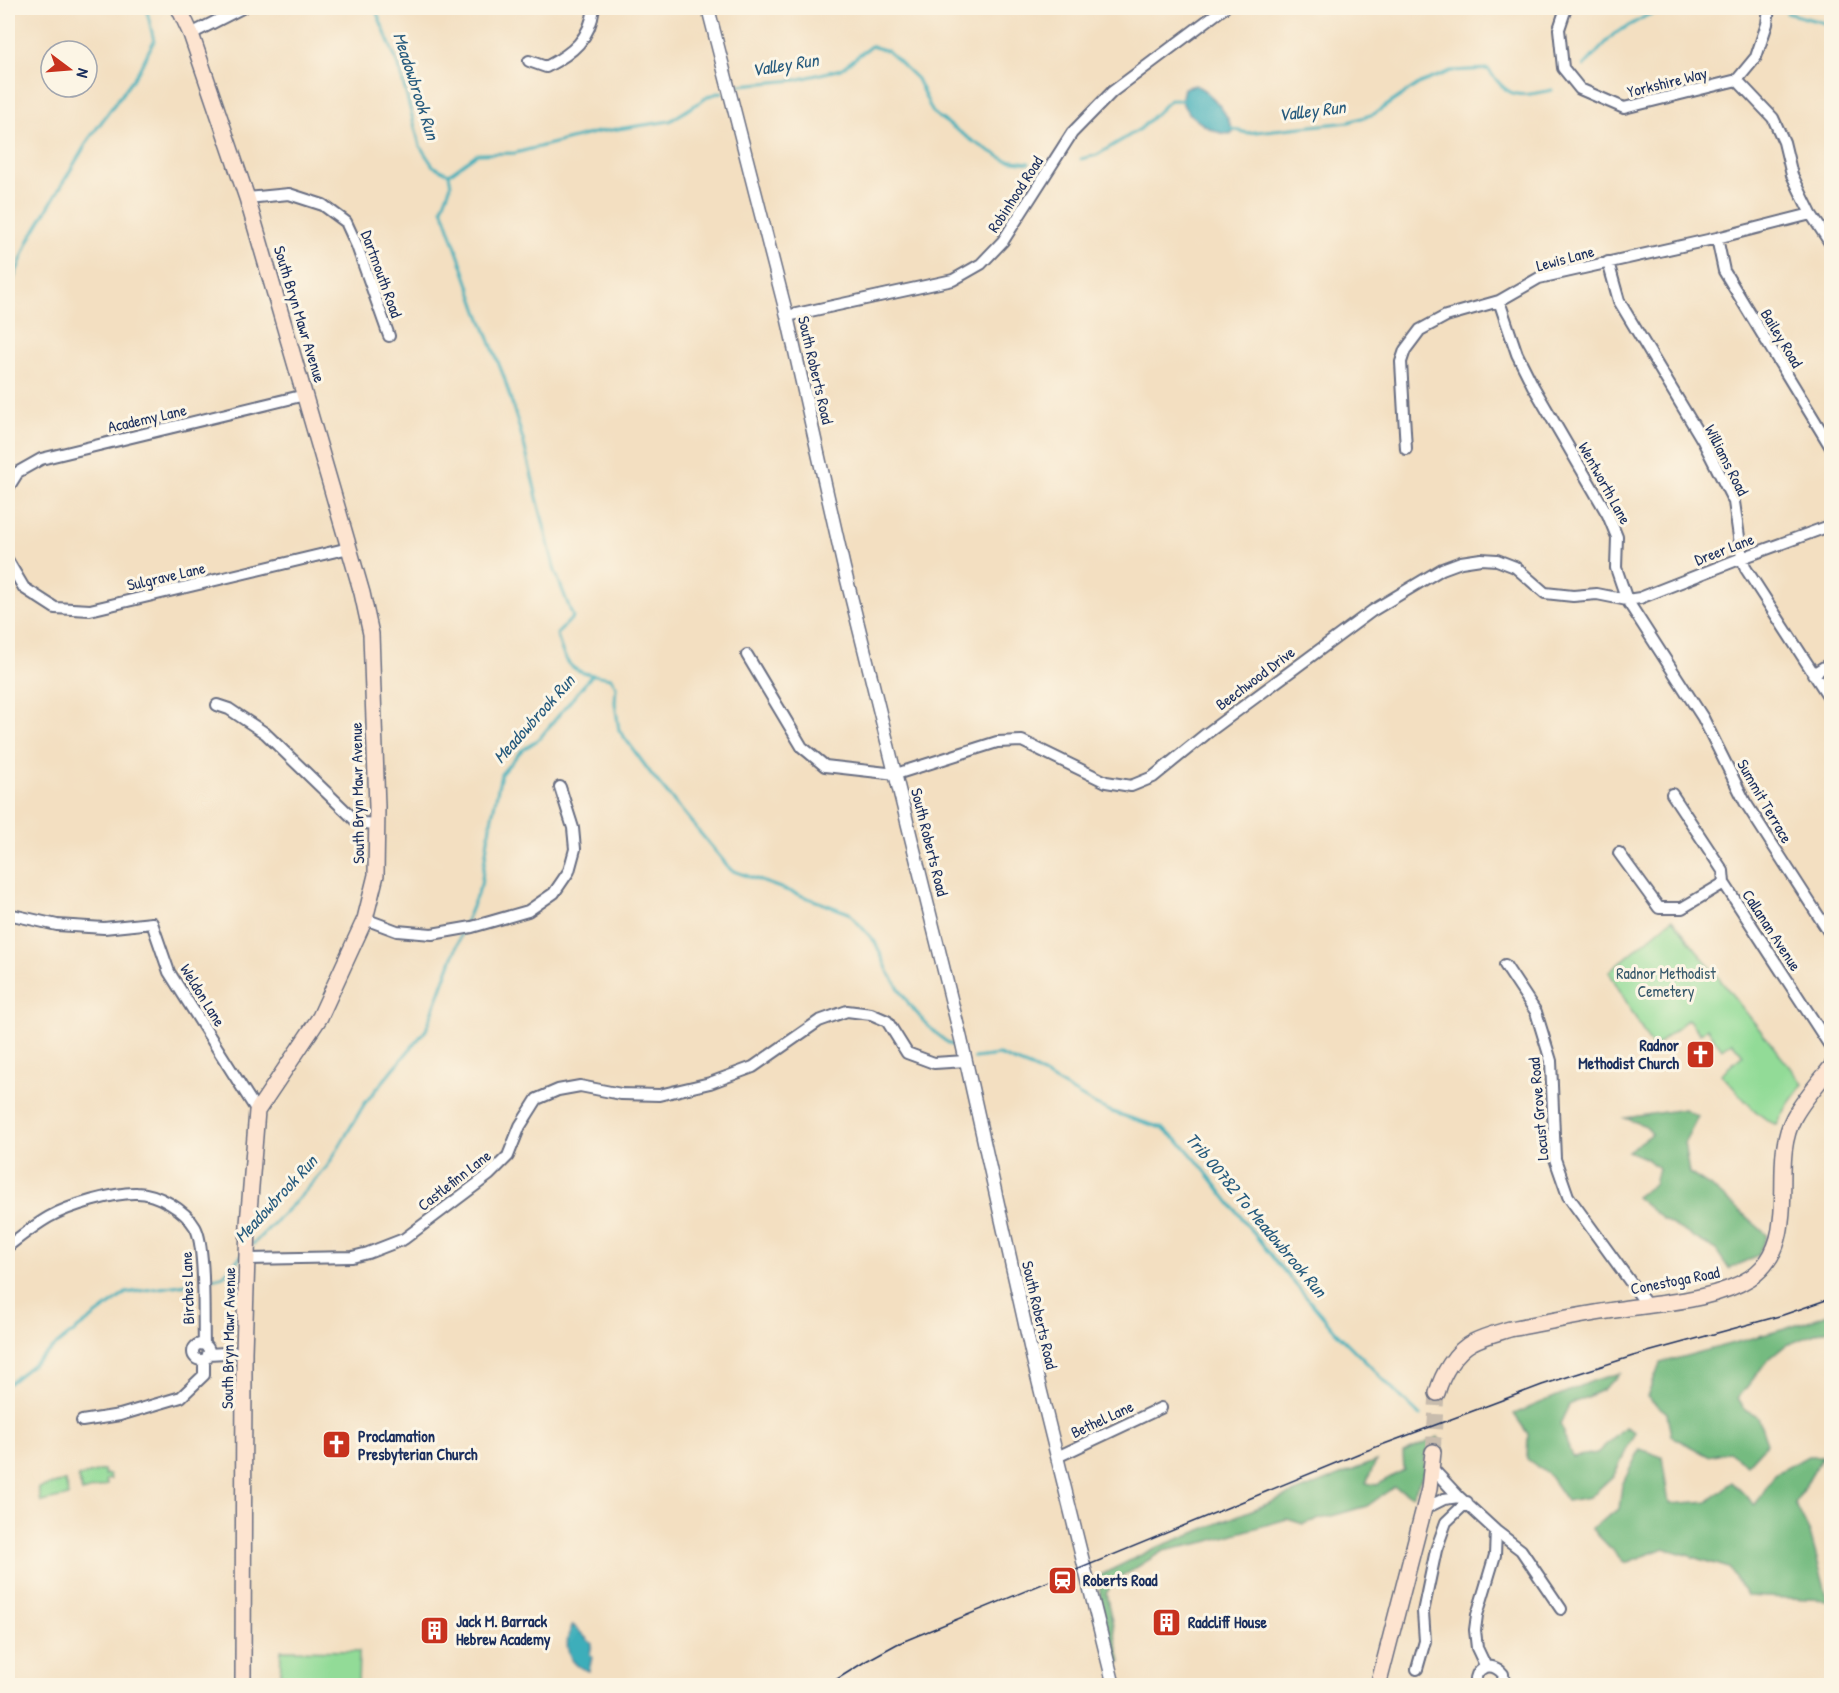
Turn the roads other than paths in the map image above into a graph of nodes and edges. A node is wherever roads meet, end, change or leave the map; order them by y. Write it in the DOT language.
graph roads {
  1 [pos="179,8"];
  2 [pos="242,8"];
  3 [pos="594,8"];
  4 [pos="708,8"];
  5 [pos="1224,8"];
  6 [pos="1566,8"];
  7 [pos="1769,8"];
  8 [pos="191,34"];
  9 [pos="529,61"];
  10 [pos="1737,80"];
  11 [pos="247,198"];
  12 [pos="1811,214"];
  13 [pos="1717,238"];
  14 [pos="1832,246"];
  15 [pos="1608,262"];
  16 [pos="1499,302"];
  17 [pos="787,316"];
  18 [pos="389,336"];
  19 [pos="305,395"];
  20 [pos="1406,449"];
  21 [pos="1832,449"];
  22 [pos="8,488"];
  23 [pos="1832,525"];
  24 [pos="349,548"];
  25 [pos="1742,558"];
  26 [pos="8,561"];
  27 [pos="1627,600"];
  28 [pos="747,655"];
  29 [pos="1832,662"];
  30 [pos="1814,674"];
  31 [pos="1677,678"];
  32 [pos="1832,702"];
  33 [pos="217,705"];
  34 [pos="896,774"];
  35 [pos="560,787"];
  36 [pos="1672,794"];
  37 [pos="377,824"];
  38 [pos="1619,853"];
  39 [pos="1724,883"];
  40 [pos="8,914"];
  41 [pos="365,919"];
  42 [pos="1832,937"];
  43 [pos="1505,965"];
  44 [pos="1832,1049"];
  45 [pos="966,1061"];
  46 [pos="1832,1066"];
  47 [pos="257,1111"];
  48 [pos="8,1246"];
  49 [pos="248,1256"];
  50 [pos="1647,1305"];
  51 [pos="244,1352"];
  52 [pos="206,1353"];
  53 [pos="1437,1393"];
  54 [pos="1161,1408"];
  55 [pos="82,1421"];
  56 [pos="1433,1452"];
  57 [pos="1057,1457"];
  58 [pos="1432,1468"];
  59 [pos="1463,1499"];
  60 [pos="1424,1509"];
  61 [pos="1496,1531"];
  62 [pos="1561,1608"];
  63 [pos="1486,1667"];
  64 [pos="1417,1669"];
  65 [pos="243,1686"];
  66 [pos="1114,1686"];
  67 [pos="1378,1686"];
  68 [pos="1476,1686"];
  69 [pos="1504,1686"];
  1 -- 8 [label="main road, South Bryn Mawr Avenue"];
  2 -- 8 [label="street"];
  3 -- 9 [label="street"];
  4 -- 17 [label="street, South Roberts Road"];
  5 -- 17 [label="street, Robinhood Road"];
  6 -- 10 [label="street, Yorkshire Way"];
  7 -- 10 [label="street"];
  8 -- 11 [label="main road, South Bryn Mawr Avenue"];
  10 -- 12 [label="street"];
  11 -- 18 [label="street, Dartmouth Road"];
  11 -- 19 [label="main road, South Bryn Mawr Avenue"];
  12 -- 13 [label="street, Lewis Lane"];
  12 -- 14 [label="street"];
  13 -- 15 [label="street, Lewis Lane"];
  13 -- 21 [label="street, Bailey Road"];
  15 -- 16 [label="street, Lewis Lane"];
  15 -- 25 [label="street, Williams Road"];
  16 -- 20 [label="street, Lewis Lane"];
  16 -- 27 [label="street, Wentworth Lane"];
  17 -- 34 [label="street, South Roberts Road"];
  19 -- 22 [label="street, Academy Lane"];
  19 -- 24 [label="main road, South Bryn Mawr Avenue"];
  23 -- 25 [label="street, Dreer Lane"];
  24 -- 26 [label="street, Sulgrave Lane"];
  24 -- 37 [label="main road, South Bryn Mawr Avenue"];
  25 -- 27 [label="street, Dreer Lane"];
  25 -- 30 [label="street, Williams Road"];
  27 -- 31 [label="street, Wentworth Lane"];
  27 -- 34 [label="street, Beechwood Drive"];
  28 -- 34 [label="street"];
  29 -- 30 [label="street"];
  30 -- 32 [label="street, Williams Road"];
  31 -- 42 [label="street, Summit Terrace"];
  33 -- 37 [label="street"];
  34 -- 45 [label="street, South Roberts Road"];
  35 -- 41 [label="street"];
  36 -- 39 [label="street"];
  37 -- 41 [label="main road, South Bryn Mawr Avenue"];
  38 -- 39 [label="street, Callanan Avenue"];
  39 -- 44 [label="street, Callanan Avenue"];
  40 -- 47 [label="street, Weldon Lane"];
  41 -- 47 [label="main road, South Bryn Mawr Avenue"];
  43 -- 50 [label="street, Locust Grove Road"];
  45 -- 49 [label="street, Castlefinn Lane"];
  45 -- 57 [label="street, South Roberts Road"];
  46 -- 50 [label="main road, Conestoga Road"];
  47 -- 49 [label="main road, South Bryn Mawr Avenue"];
  48 -- 52 [label="street, Birches Lane"];
  49 -- 51 [label="main road, South Bryn Mawr Avenue"];
  50 -- 53 [label="main road, Conestoga Road"];
  51 -- 52 [label="street"];
  51 -- 65 [label="main road, South Bryn Mawr Avenue"];
  52 -- 55 [label="street, Birches Lane"];
  54 -- 57 [label="street, Bethel Lane"];
  56 -- 58 [label="main road"];
  57 -- 66 [label="street, South Roberts Road"];
  58 -- 59 [label="street"];
  58 -- 60 [label="main road"];
  59 -- 60 [label="street"];
  59 -- 61 [label="street"];
  59 -- 64 [label="street"];
  60 -- 67 [label="main road"];
  61 -- 62 [label="street"];
  61 -- 63 [label="street"];
  63 -- 68 [label="street"];
  63 -- 69 [label="street"];
}
